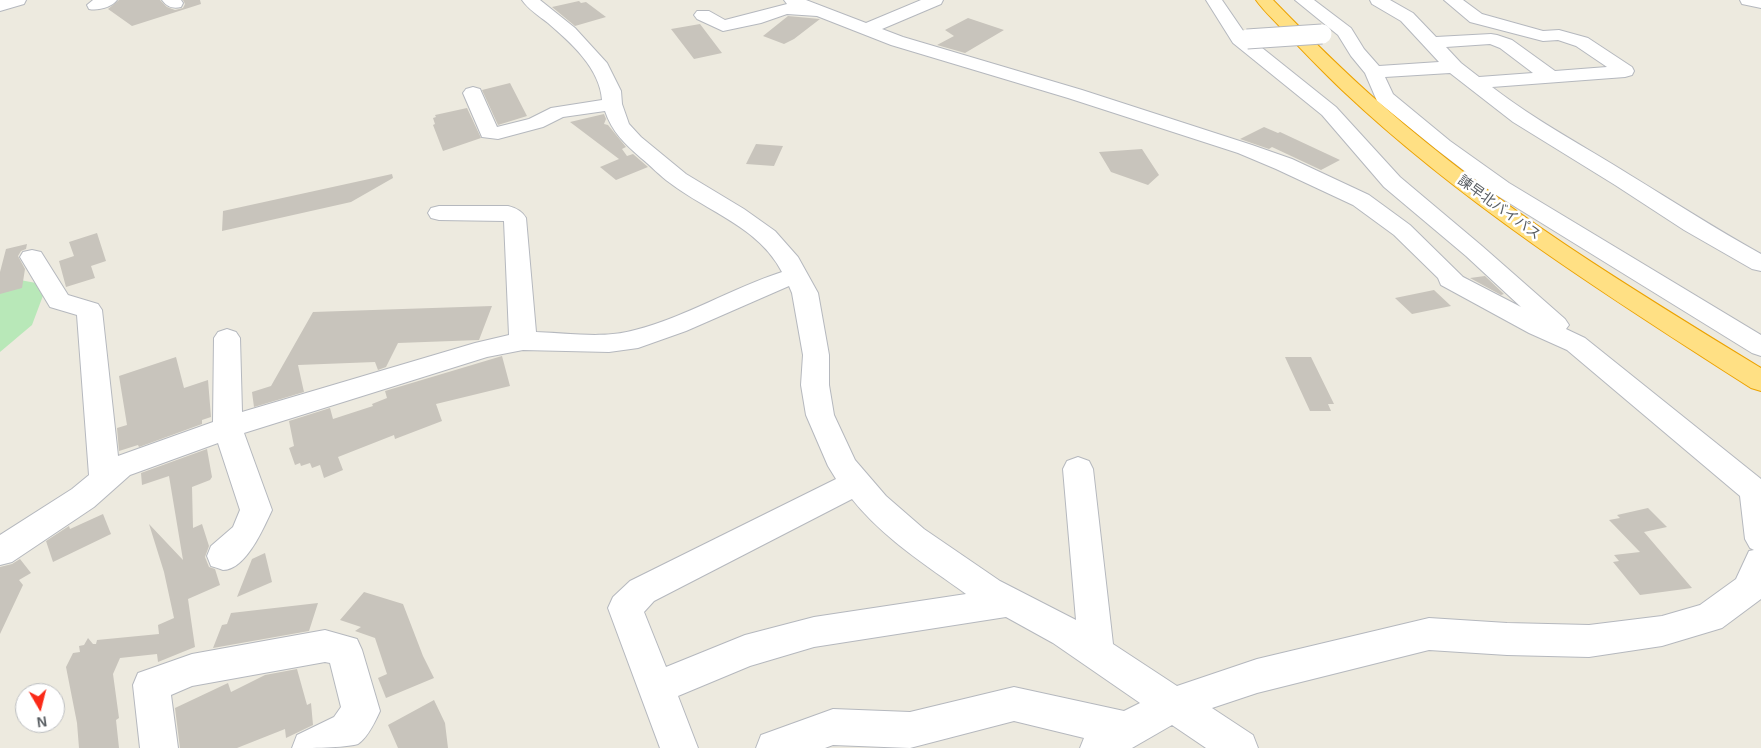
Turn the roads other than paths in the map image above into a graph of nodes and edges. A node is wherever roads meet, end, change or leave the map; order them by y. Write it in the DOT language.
graph roads {
  1 [pos="18,0"];
  2 [pos="530,0"];
  3 [pos="792,0"];
  4 [pos="935,0"];
  5 [pos="1214,0"];
  6 [pos="1264,0"];
  7 [pos="1303,0"];
  8 [pos="1378,0"];
  9 [pos="1452,0"];
  10 [pos="1748,0"];
  11 [pos="1761,3"];
  12 [pos="0,6"];
  13 [pos="818,12"];
  14 [pos="703,16"];
  15 [pos="867,29"];
  16 [pos="1345,32"];
  17 [pos="1243,39"];
  18 [pos="1430,43"];
  19 [pos="1454,68"];
  20 [pos="1374,72"];
  21 [pos="1551,77"];
  22 [pos="1475,83"];
  23 [pos="473,94"];
  24 [pos="612,104"];
  25 [pos="439,213"];
  26 [pos="32,257"];
  27 [pos="1761,264"];
  28 [pos="795,276"];
  29 [pos="227,338"];
  30 [pos="522,341"];
  31 [pos="1576,344"];
  32 [pos="1761,347"];
  33 [pos="1761,381"];
  34 [pos="228,428"];
  35 [pos="1078,469"];
  36 [pos="105,479"];
  37 [pos="857,483"];
  38 [pos="1758,492"];
  39 [pos="1761,539"];
  40 [pos="0,552"];
  41 [pos="223,556"];
  42 [pos="1761,561"];
  43 [pos="1010,602"];
  44 [pos="1096,652"];
  45 [pos="656,688"];
  46 [pos="1175,704"];
  47 [pos="1113,739"];
  48 [pos="159,748"];
  49 [pos="311,748"];
  50 [pos="679,748"];
  51 [pos="775,748"];
  52 [pos="1239,748"];
  1 -- 12 [label="street"];
  2 -- 24 [label="street"];
  3 -- 13 [label="street"];
  4 -- 15 [label="street"];
  5 -- 17 [label="street"];
  6 -- 33 [label="highway, 諫早北バイパス"];
  7 -- 16 [label="street"];
  8 -- 18 [label="street"];
  9 -- 21 [label="street"];
  10 -- 11 [label="street"];
  13 -- 14 [label="street"];
  13 -- 15 [label="street"];
  15 -- 31 [label="street"];
  16 -- 17 [label="street, bridge"];
  16 -- 20 [label="street"];
  17 -- 31 [label="street"];
  18 -- 19 [label="street"];
  18 -- 21 [label="street"];
  19 -- 20 [label="street"];
  19 -- 22 [label="street"];
  20 -- 32 [label="street"];
  21 -- 22 [label="street"];
  22 -- 27 [label="street"];
  23 -- 24 [label="street"];
  24 -- 28 [label="street"];
  25 -- 30 [label="street"];
  26 -- 36 [label="street"];
  28 -- 30 [label="street"];
  28 -- 37 [label="street"];
  29 -- 34 [label="street"];
  30 -- 34 [label="street"];
  31 -- 38 [label="street"];
  34 -- 36 [label="street"];
  34 -- 41 [label="street"];
  35 -- 44 [label="street"];
  36 -- 40 [label="street"];
  37 -- 43 [label="street"];
  37 -- 45 [label="street"];
  38 -- 39 [label="street"];
  42 -- 46 [label="street"];
  43 -- 44 [label="street"];
  43 -- 45 [label="street"];
  44 -- 46 [label="street"];
  45 -- 50 [label="street"];
  46 -- 47 [label="street"];
  46 -- 52 [label="street"];
  47 -- 51 [label="street"];
  48 -- 49 [label="street"];
}
